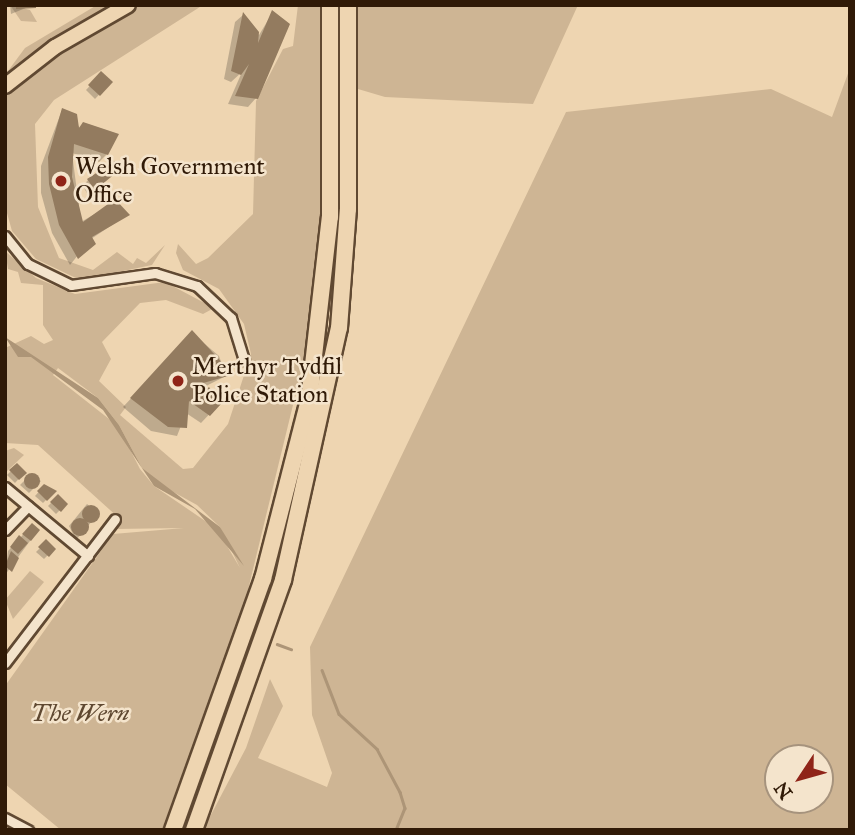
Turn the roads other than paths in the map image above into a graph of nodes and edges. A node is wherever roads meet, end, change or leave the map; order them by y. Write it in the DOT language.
graph roads {
  1 [pos="128,5"];
  2 [pos="330,5"];
  3 [pos="348,5"];
  4 [pos="5,86"];
  5 [pos="5,236"];
  6 [pos="244,360"];
  7 [pos="5,487"];
  8 [pos="28,506"];
  9 [pos="115,519"];
  10 [pos="5,530"];
  11 [pos="88,556"];
  12 [pos="5,663"];
  13 [pos="5,818"];
  14 [pos="28,830"];
  15 [pos="173,830"];
  16 [pos="194,830"];
  1 -- 4 [label="main road"];
  2 -- 15 [label="highway"];
  3 -- 16 [label="highway"];
  5 -- 6 [label="street"];
  7 -- 8 [label="street"];
  8 -- 10 [label="street"];
  8 -- 11 [label="street"];
  9 -- 11 [label="street"];
  11 -- 12 [label="street"];
  13 -- 14 [label="street"];
}
